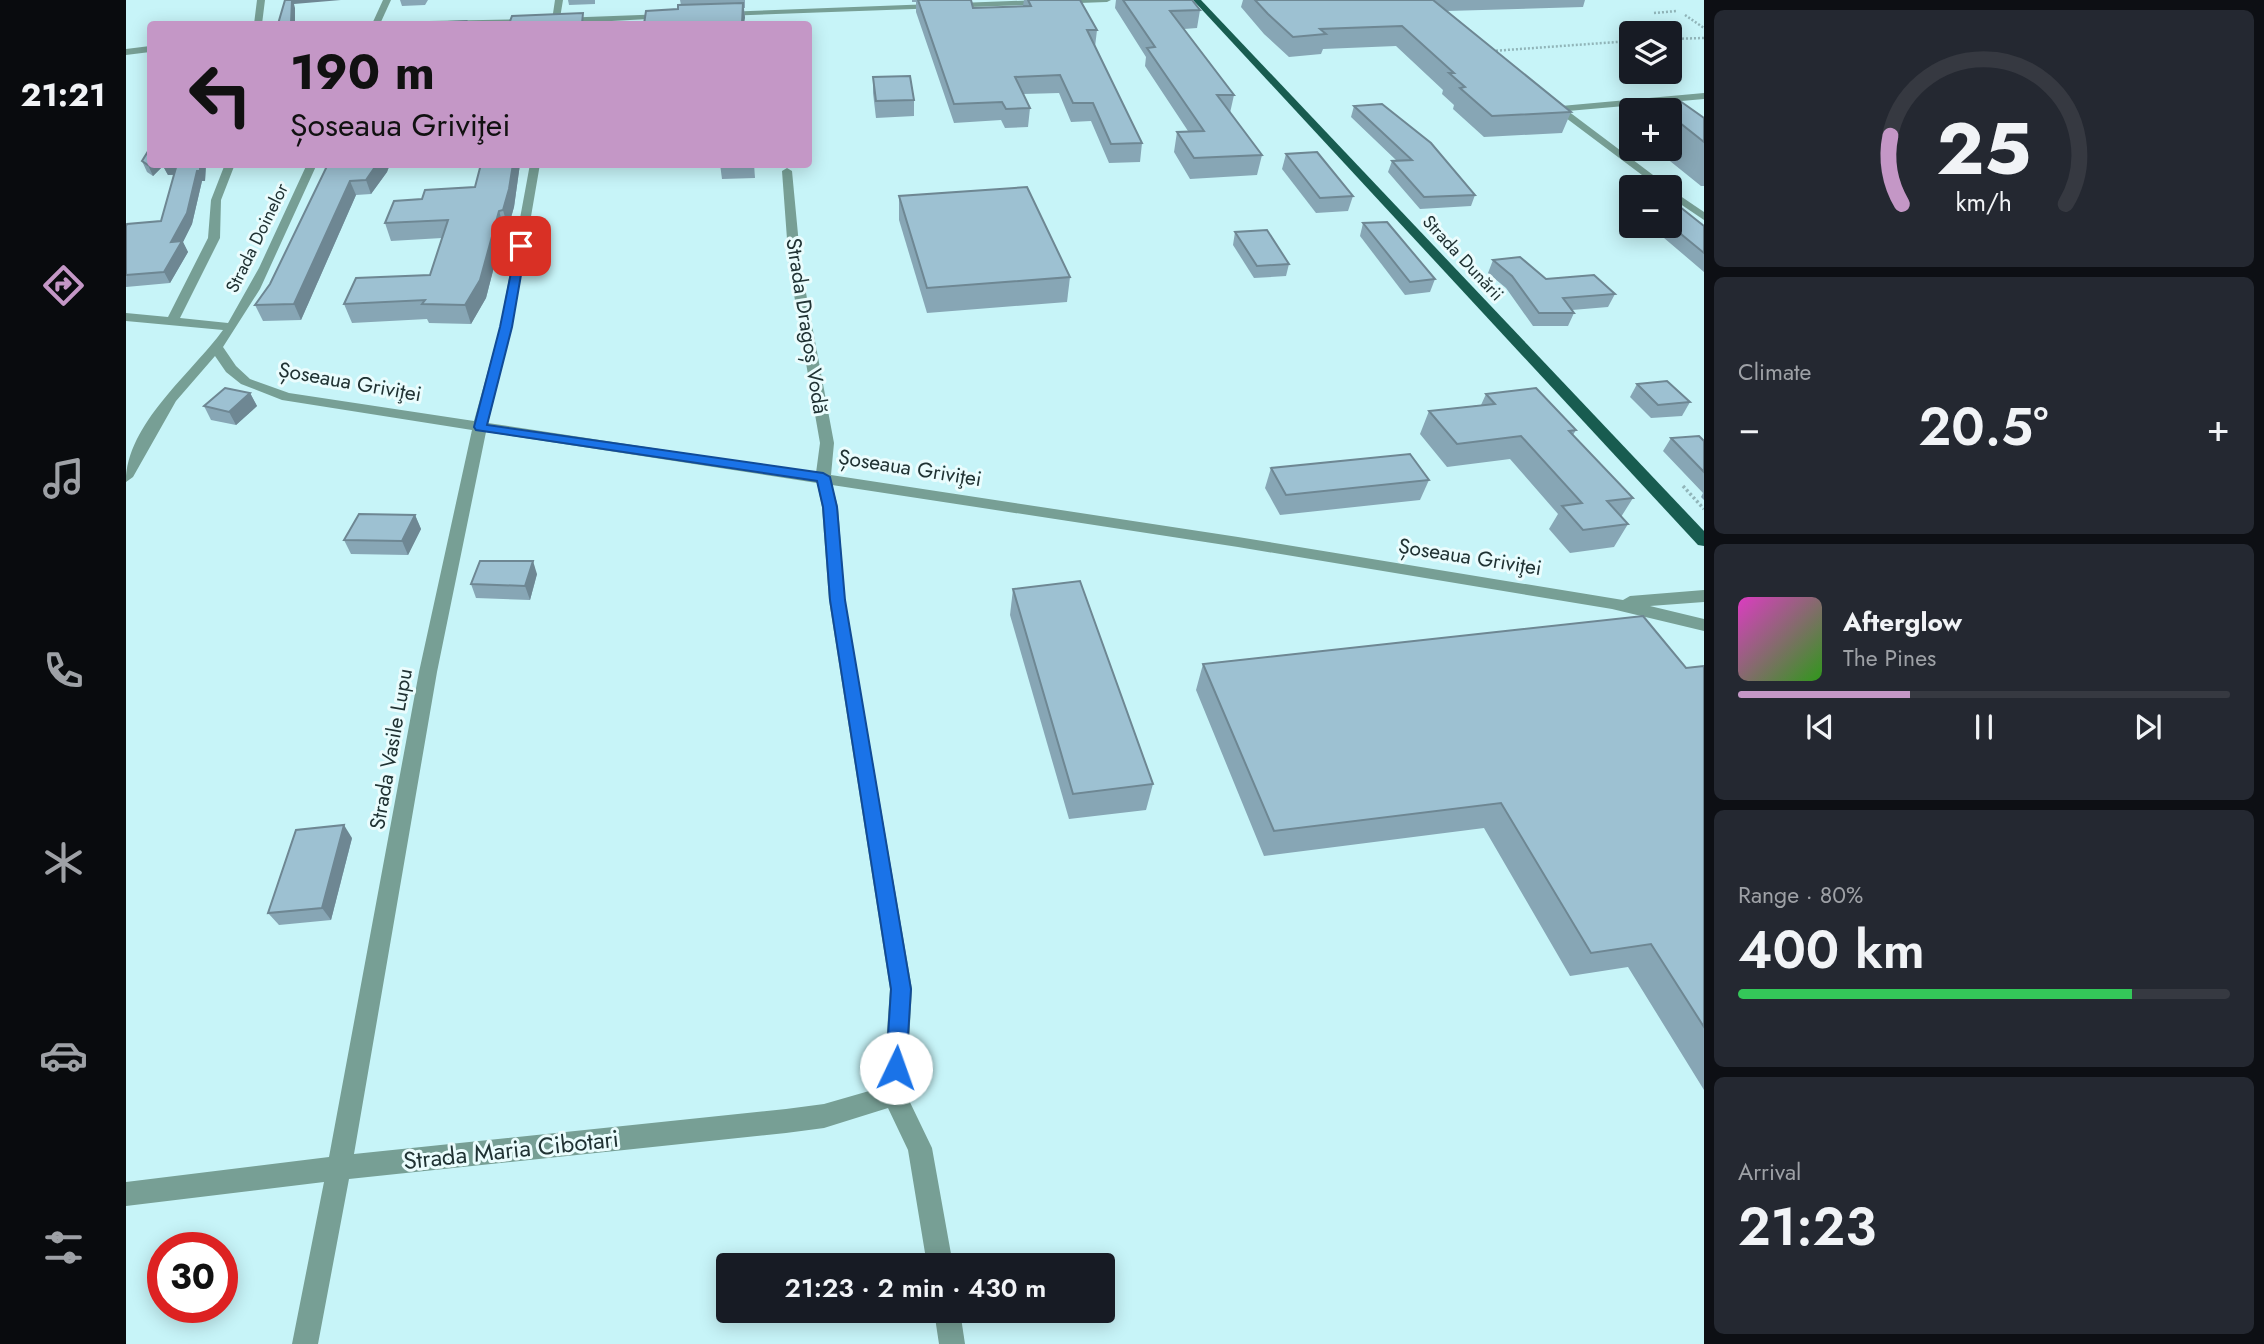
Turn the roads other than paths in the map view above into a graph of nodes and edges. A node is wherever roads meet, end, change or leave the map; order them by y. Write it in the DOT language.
graph roads {
  1 [pos="261,0"];
  2 [pos="387,0"];
  3 [pos="559,0"];
  4 [pos="754,0"];
  5 [pos="1107,0"];
  6 [pos="1197,0"];
  7 [pos="972,2"];
  8 [pos="756,13"];
  9 [pos="716,15"];
  10 [pos="676,16"];
  11 [pos="258,21"];
  12 [pos="377,21"];
  13 [pos="558,21"];
  14 [pos="578,21"];
  15 [pos="757,21"];
  16 [pos="147,49"];
  17 [pos="126,52"];
  18 [pos="1540,94"];
  19 [pos="1704,96"];
  20 [pos="1682,98"];
  21 [pos="1619,104"];
  22 [pos="1559,109"];
  23 [pos="228,168"];
  24 [pos="310,168"];
  25 [pos="534,168"];
  26 [pos="787,171"];
  27 [pos="1648,175"];
  28 [pos="1682,201"];
  29 [pos="1704,217"];
  30 [pos="126,317"];
  31 [pos="172,321"];
  32 [pos="232,327"];
  33 [pos="217,348"];
  34 [pos="480,427"];
  35 [pos="126,477"];
  36 [pos="823,477"];
  37 [pos="1704,541"];
  38 [pos="1704,596"];
  39 [pos="1612,603"];
  40 [pos="1704,625"];
  41 [pos="894,1095"];
  42 [pos="340,1168"];
  43 [pos="126,1194"];
  44 [pos="938,1253"];
  45 [pos="949,1323"];
  46 [pos="304,1344"];
  47 [pos="952,1344"];
  1 -- 11 [label="street"];
  2 -- 12 [label="street"];
  3 -- 13 [label="street"];
  4 -- 8 [label="street"];
  5 -- 7 [label="street"];
  6 -- 37 [label="main road, Strada Dunării"];
  7 -- 8 [label="street"];
  8 -- 9 [label="street"];
  8 -- 15 [label="street"];
  10 -- 14 [label="street"];
  16 -- 17 [label="street"];
  18 -- 22 [label="street"];
  19 -- 20 [label="street"];
  21 -- 22 [label="street"];
  22 -- 27 [label="street"];
  23 -- 31 [label="street"];
  24 -- 32 [label="street, Strada Doinelor"];
  25 -- 34 [label="street, Strada Vasile Lupu"];
  26 -- 36 [label="street, Strada Dragoș Vodă"];
  28 -- 29 [label="street"];
  30 -- 31 [label="street"];
  31 -- 32 [label="street"];
  32 -- 33 [label="street, Strada Doinelor"];
  33 -- 34 [label="street, Șoseaua Griviţei"];
  33 -- 35 [label="street, Strada Doinelor"];
  34 -- 36 [label="street, Șoseaua Griviţei"];
  34 -- 42 [label="street, Strada Vasile Lupu"];
  36 -- 39 [label="street, Șoseaua Griviţei"];
  36 -- 41 [label="street, Strada Dragoș Vodă"];
  38 -- 39 [label="street, Șoseaua Griviţei"];
  39 -- 40 [label="street, Șoseaua Griviţei"];
  41 -- 42 [label="street, Strada Maria Cibotari"];
  41 -- 44 [label="street, Strada Dragoș Vodă"];
  42 -- 43 [label="street, Strada Maria Cibotari"];
  42 -- 46 [label="street, Strada Vasile Lupu"];
  45 -- 47 [label="street"];
}
